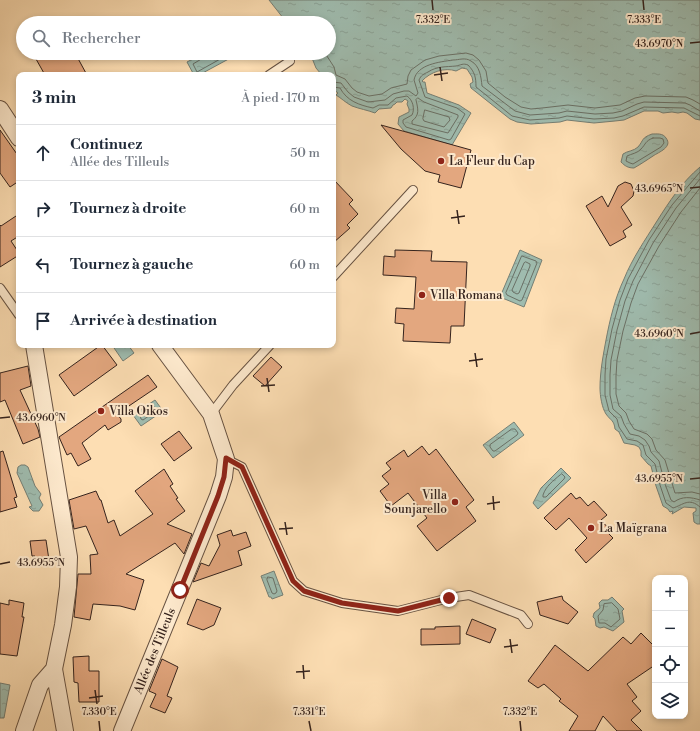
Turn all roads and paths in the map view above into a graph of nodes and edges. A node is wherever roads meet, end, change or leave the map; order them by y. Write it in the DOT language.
graph roads {
  1 [pos="290,61"];
  2 [pos="274,72"];
  3 [pos="0,109"];
  4 [pos="16,133"];
  5 [pos="413,190"];
  6 [pos="336,274"];
  7 [pos="0,288"];
  8 [pos="16,311"];
  9 [pos="34,348"];
  10 [pos="162,348"];
  11 [pos="267,348"];
  12 [pos="211,414"];
  13 [pos="226,458"];
  14 [pos="528,624"];
  15 [pos="54,669"];
  16 [pos="24,731"];
  17 [pos="65,731"];
  18 [pos="122,731"];
  1 -- 2 [label="lane"];
  3 -- 4 [label="street"];
  5 -- 6 [label="lane"];
  7 -- 8 [label="lane"];
  9 -- 15 [label="street"];
  10 -- 12 [label="street"];
  11 -- 12 [label="lane"];
  12 -- 13 [label="street"];
  13 -- 14 [label="lane"];
  13 -- 18 [label="street, Allée des Tilleuls"];
  15 -- 16 [label="street"];
  15 -- 17 [label="street"];
}
